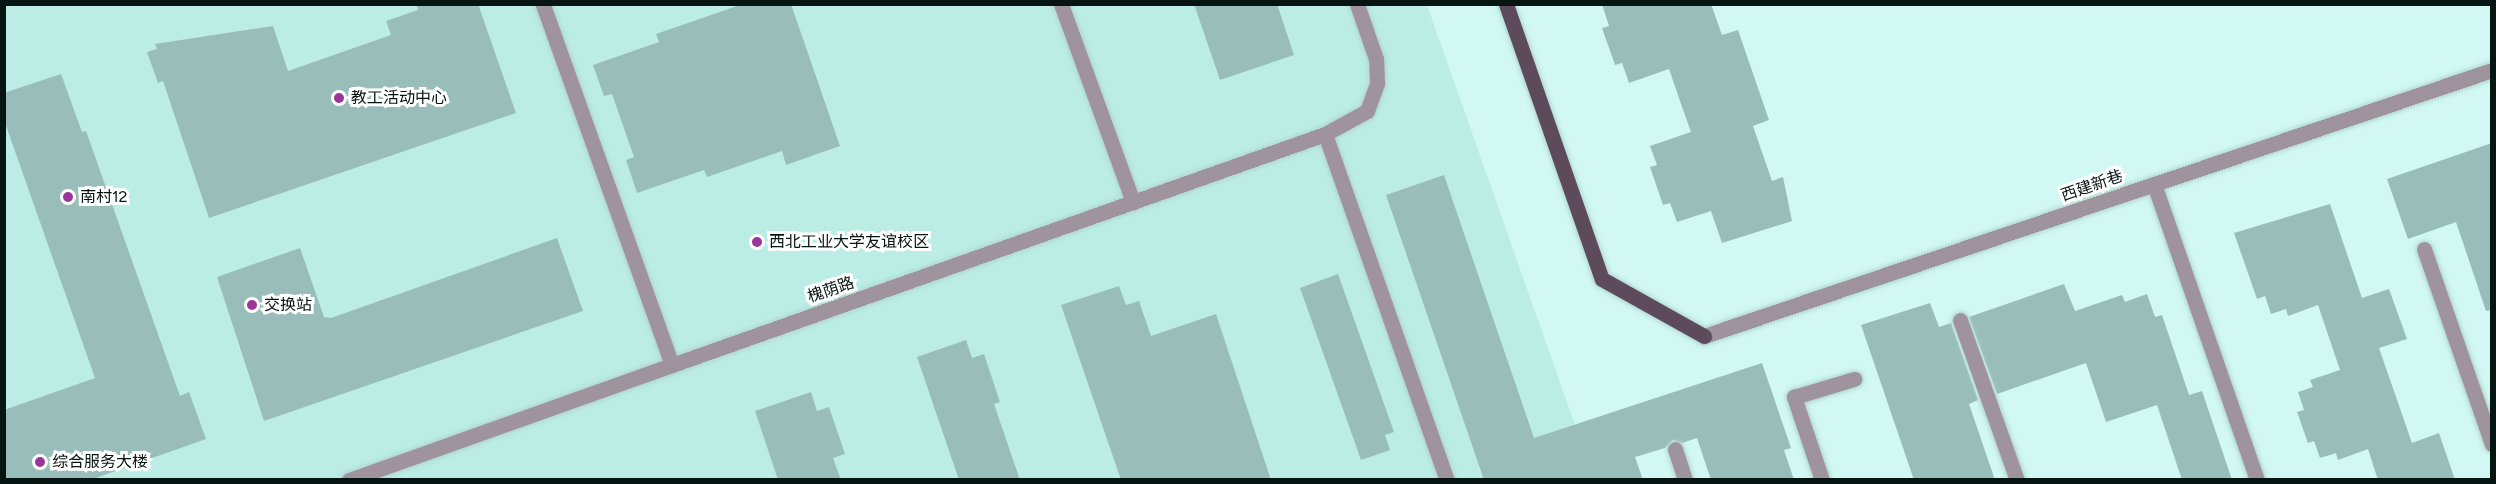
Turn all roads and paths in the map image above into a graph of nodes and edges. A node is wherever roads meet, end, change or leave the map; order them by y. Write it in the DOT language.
graph roads {
  1 [pos="543,4"];
  2 [pos="1061,4"];
  3 [pos="1357,4"];
  4 [pos="1506,4"];
  5 [pos="2492,70"];
  6 [pos="1324,134"];
  7 [pos="2154,184"];
  8 [pos="1133,202"];
  9 [pos="2424,249"];
  10 [pos="1960,320"];
  11 [pos="1704,336"];
  12 [pos="672,365"];
  13 [pos="1854,379"];
  14 [pos="2489,426"];
  15 [pos="2492,444"];
  16 [pos="1675,449"];
  17 [pos="349,480"];
  18 [pos="1447,480"];
  19 [pos="1685,480"];
  20 [pos="1822,480"];
  21 [pos="2017,480"];
  22 [pos="2257,480"];
  1 -- 12 [label="street"];
  2 -- 8 [label="street"];
  3 -- 6 [label="street, 槐荫路"];
  4 -- 11 [label="main road"];
  5 -- 7 [label="street, 西建新巷"];
  6 -- 8 [label="street, 槐荫路"];
  6 -- 18 [label="street"];
  7 -- 11 [label="street, 西建新巷"];
  7 -- 22 [label="street"];
  8 -- 12 [label="street, 槐荫路"];
  9 -- 14 [label="street"];
  10 -- 21 [label="street"];
  12 -- 17 [label="street, 槐荫路"];
  13 -- 20 [label="street"];
  14 -- 15 [label="street"];
  16 -- 19 [label="street"];
}
